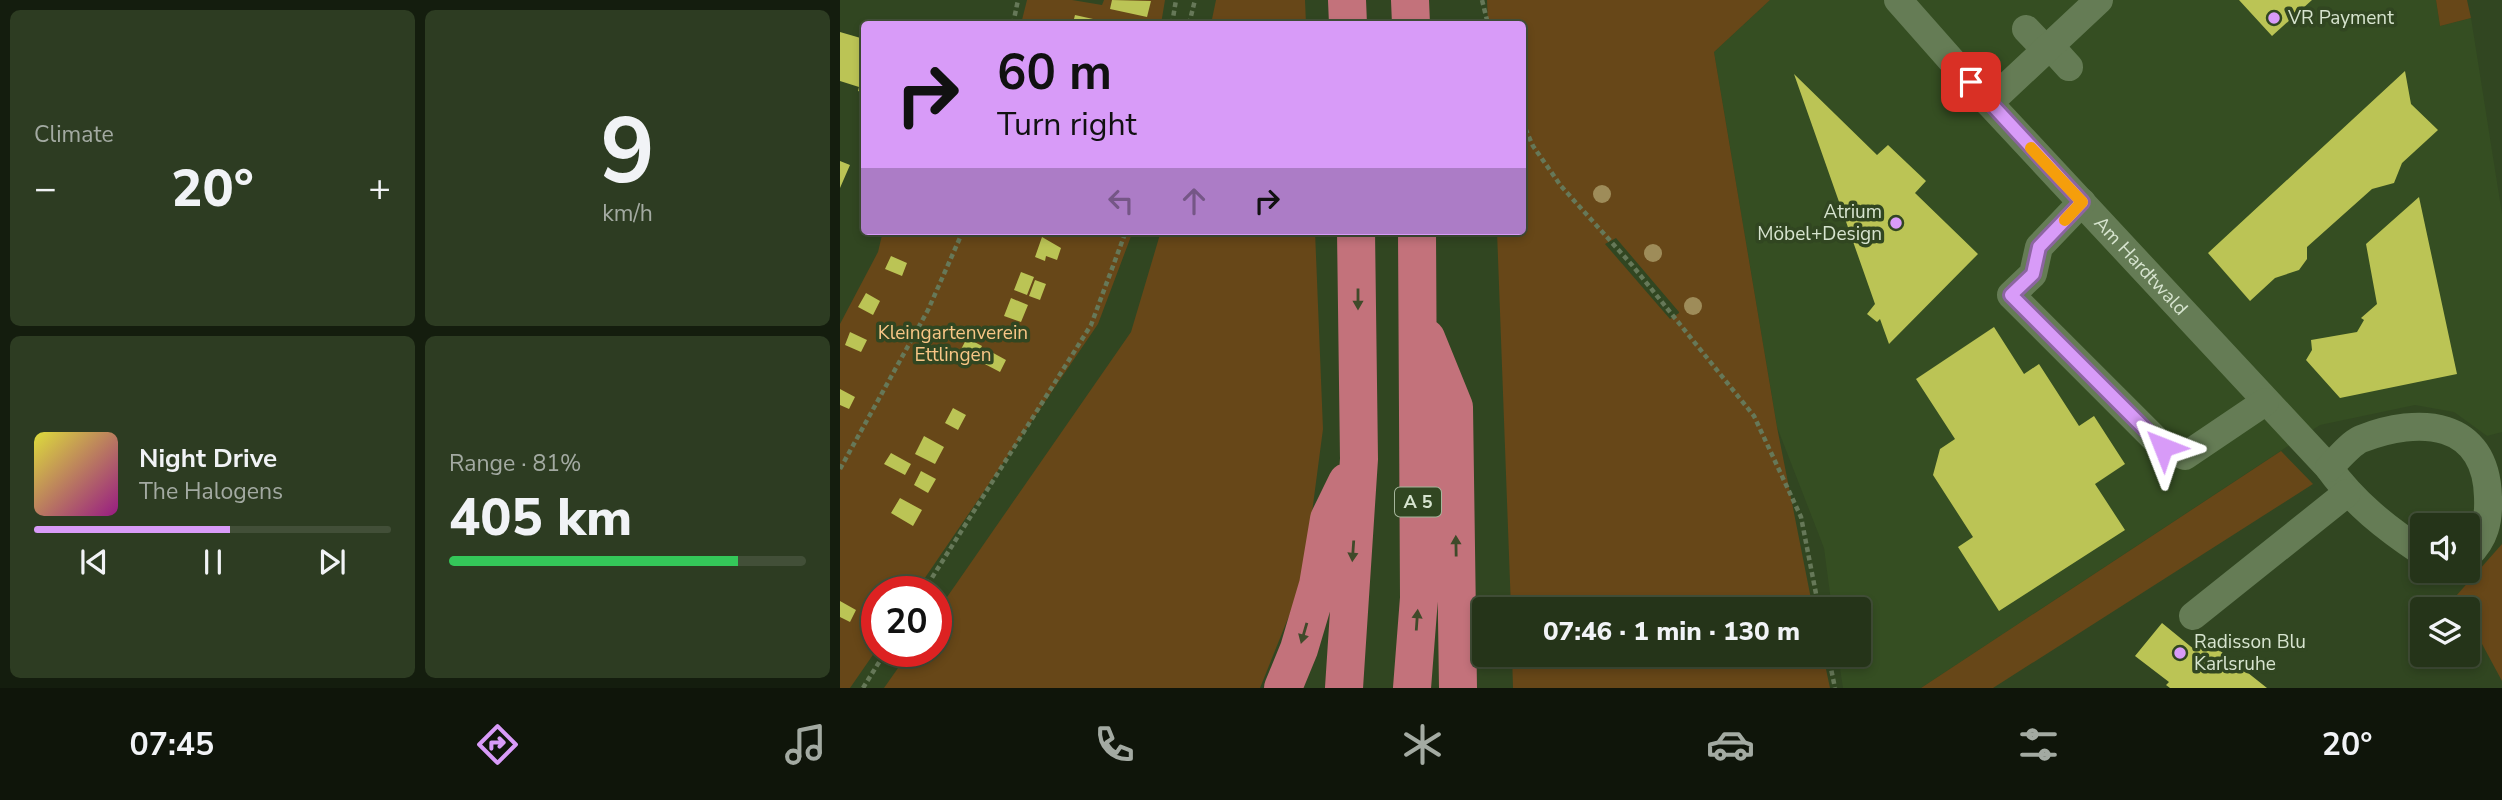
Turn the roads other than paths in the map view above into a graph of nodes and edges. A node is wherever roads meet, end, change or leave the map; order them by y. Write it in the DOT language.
graph roads {
  1 [pos="1346,0"];
  2 [pos="1410,0"];
  3 [pos="1898,0"];
  4 [pos="2099,0"];
  5 [pos="1348,21"];
  6 [pos="1411,21"];
  7 [pos="2026,29"];
  8 [pos="2048,48"];
  9 [pos="2069,67"];
  10 [pos="1989,103"];
  11 [pos="2082,202"];
  12 [pos="1356,235"];
  13 [pos="1416,235"];
  14 [pos="1418,316"];
  15 [pos="2265,401"];
  16 [pos="1359,458"];
  17 [pos="2329,468"];
  18 [pos="2347,493"];
  19 [pos="2480,538"];
  20 [pos="2410,544"];
  21 [pos="2193,616"];
  22 [pos="1283,688"];
  23 [pos="1344,688"];
  24 [pos="1412,688"];
  25 [pos="1458,688"];
  1 -- 5 [label="highway"];
  2 -- 6 [label="highway"];
  3 -- 10 [label="street, Am Hardtwald"];
  4 -- 8 [label="street"];
  7 -- 8 [label="street"];
  8 -- 9 [label="street"];
  8 -- 10 [label="street"];
  10 -- 11 [label="street, Am Hardtwald"];
  11 -- 15 [label="street, Am Hardtwald"];
  11 -- 15 [label="street"];
  12 -- 16 [label="highway, one-way"];
  13 -- 14 [label="highway, A 5"];
  24 -- 14 [label="highway, A 5, one-way"];
  25 -- 14 [label="highway, A 5, one-way"];
  15 -- 17 [label="street, Am Hardtwald"];
  16 -- 22 [label="highway, one-way"];
  16 -- 23 [label="highway, one-way"];
  17 -- 18 [label="street, Am Hardtwald"];
  17 -- 19 [label="street"];
  18 -- 20 [label="street, Am Hardtwald"];
  18 -- 21 [label="street"];
}
